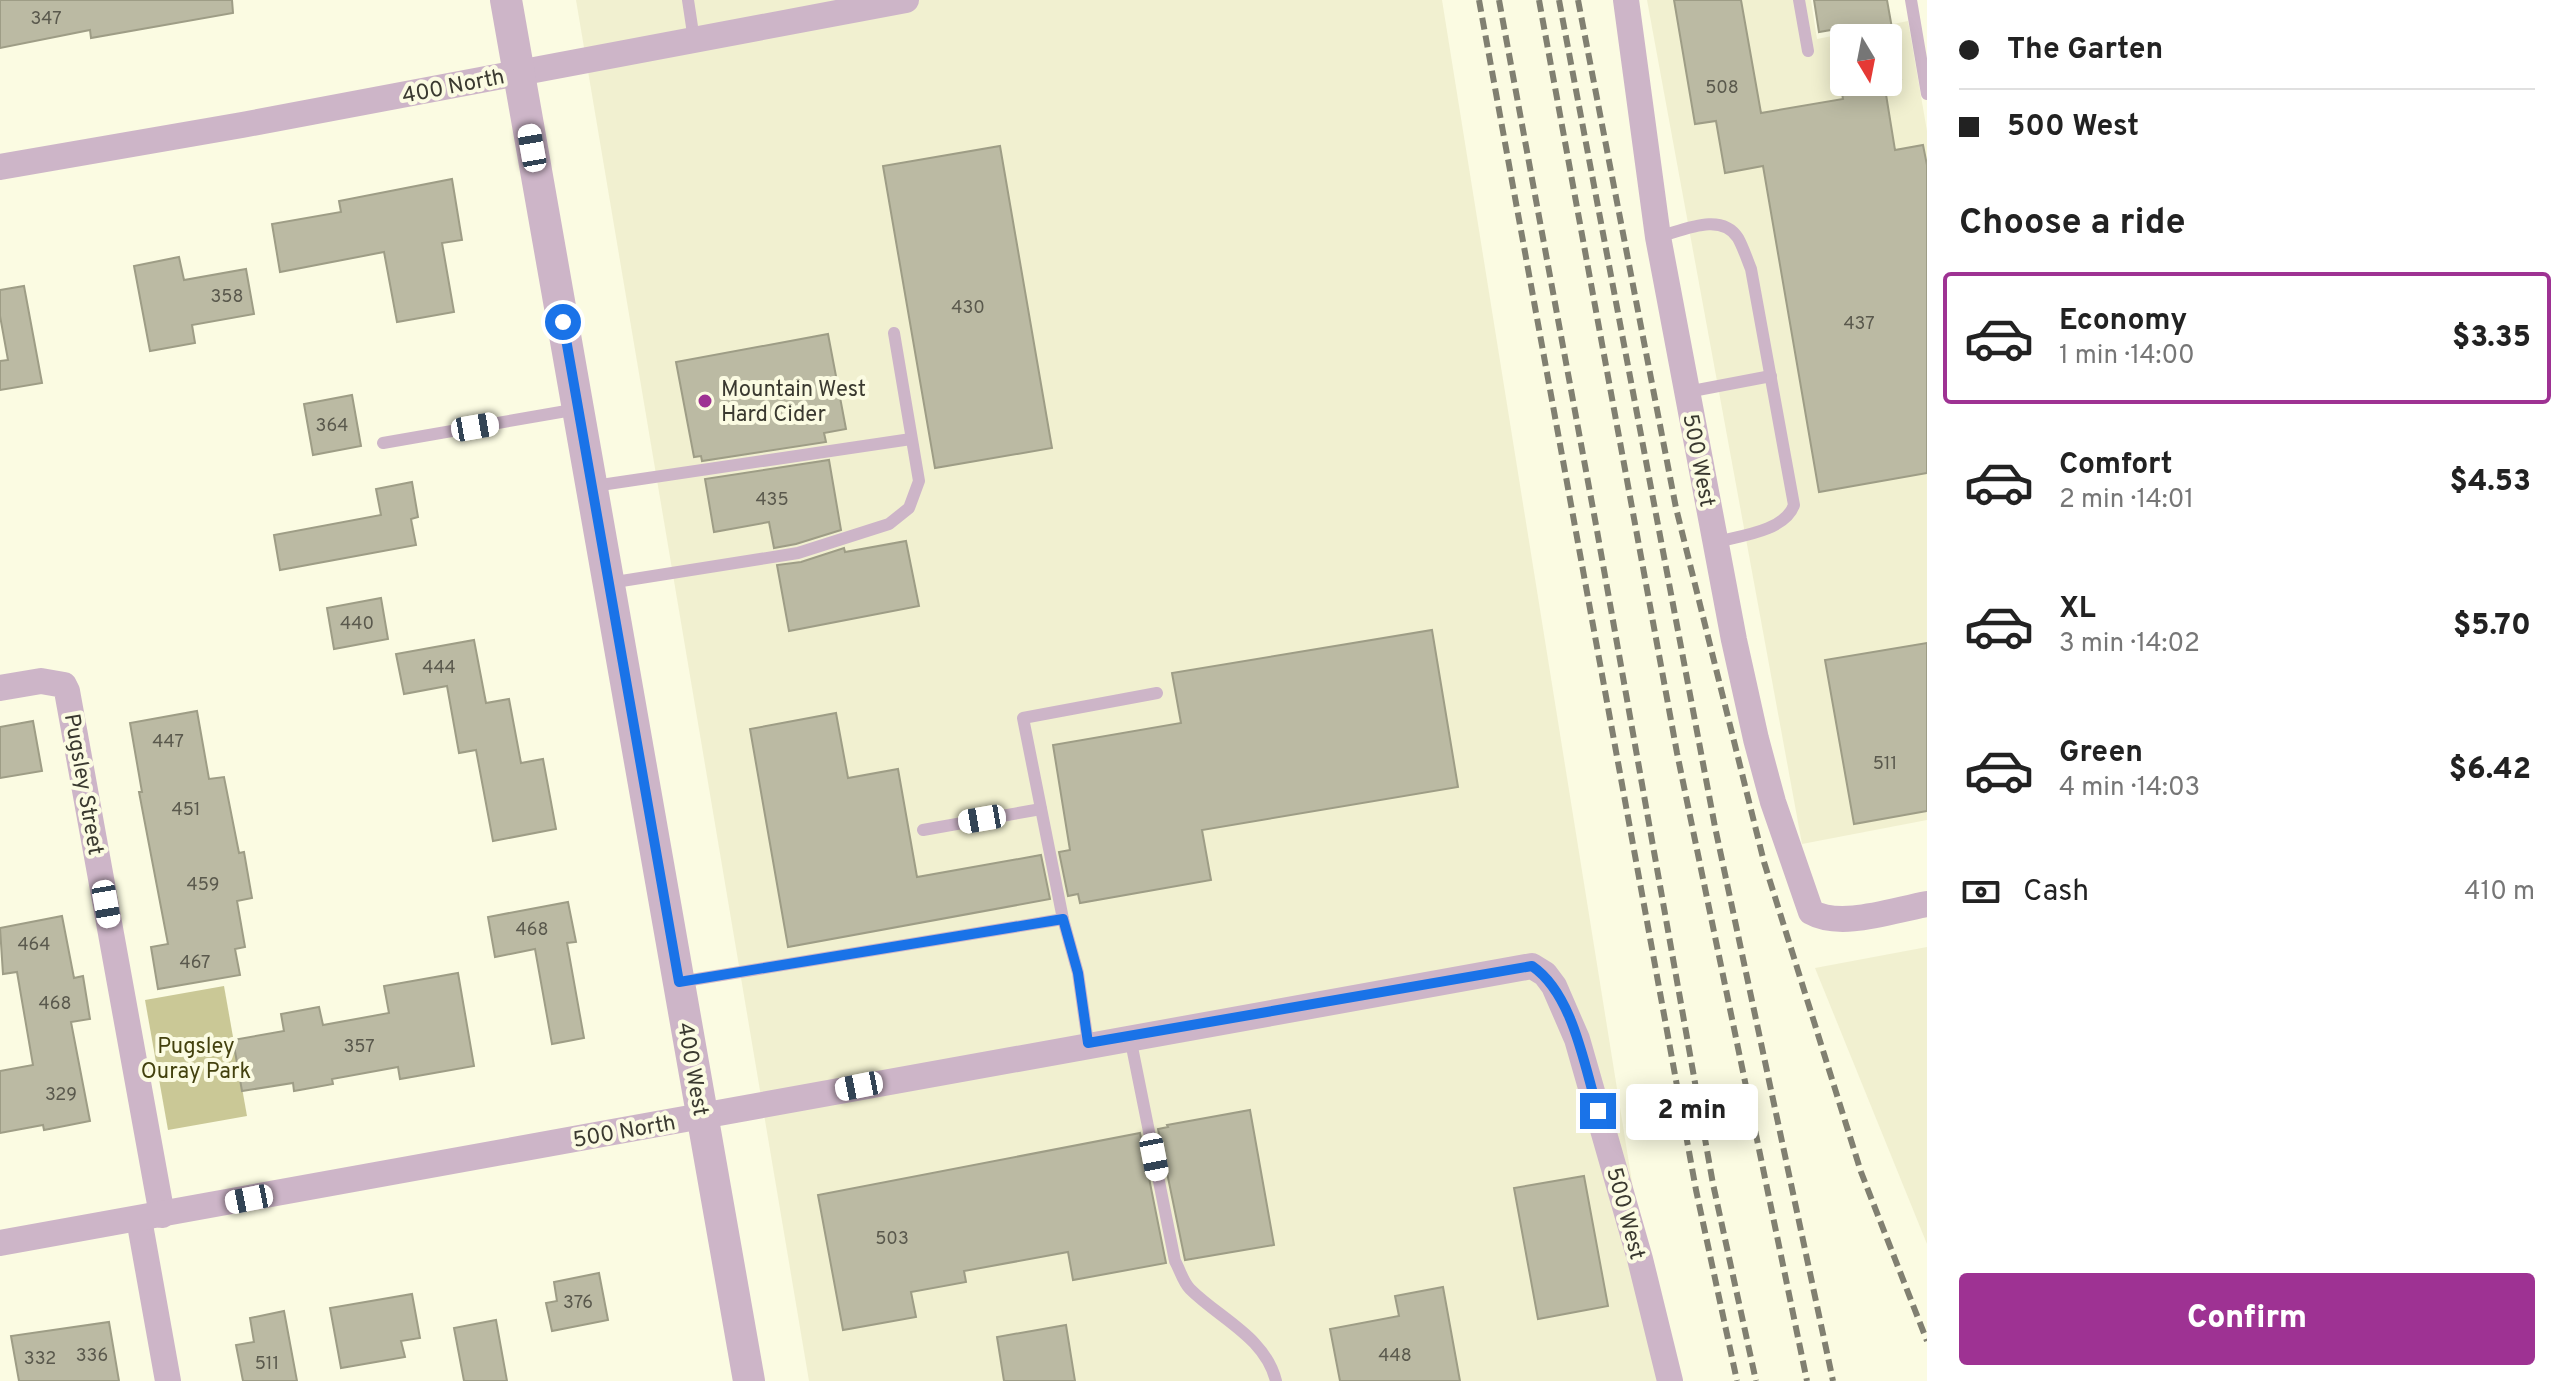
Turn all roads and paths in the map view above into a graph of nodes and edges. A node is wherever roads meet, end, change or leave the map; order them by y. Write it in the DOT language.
graph roads {
  1 [pos="506,0"];
  2 [pos="688,0"];
  3 [pos="906,0"];
  4 [pos="1626,0"];
  5 [pos="1799,0"];
  6 [pos="1911,0"];
  7 [pos="694,40"];
  8 [pos="1808,51"];
  9 [pos="519,72"];
  10 [pos="1926,79"];
  11 [pos="1927,94"];
  12 [pos="0,167"];
  13 [pos="1658,237"];
  14 [pos="894,333"];
  15 [pos="1771,376"];
  16 [pos="1687,392"];
  17 [pos="578,409"];
  18 [pos="911,439"];
  19 [pos="383,443"];
  20 [pos="592,486"];
  21 [pos="1716,542"];
  22 [pos="609,583"];
  23 [pos="0,688"];
  24 [pos="1157,693"];
  25 [pos="1041,809"];
  26 [pos="923,830"];
  27 [pos="1927,904"];
  28 [pos="1063,919"];
  29 [pos="1532,966"];
  30 [pos="679,982"];
  31 [pos="1130,1035"];
  32 [pos="1088,1043"];
  33 [pos="703,1116"];
  34 [pos="150,1217"];
  35 [pos="0,1243"];
  36 [pos="168,1381"];
  37 [pos="749,1381"];
  38 [pos="1276,1381"];
  39 [pos="1670,1381"];
  1 -- 9 [label="street, 400 West"];
  2 -- 7 [label="lane"];
  3 -- 7 [label="street, 400 North"];
  4 -- 13 [label="street, 500 West"];
  5 -- 8 [label="lane"];
  6 -- 10 [label="lane"];
  7 -- 9 [label="street, 400 North"];
  9 -- 12 [label="street, 400 North"];
  9 -- 17 [label="street, 400 West"];
  10 -- 11 [label="lane"];
  13 -- 15 [label="lane"];
  13 -- 16 [label="street, 500 West"];
  14 -- 18 [label="lane"];
  15 -- 16 [label="lane"];
  15 -- 21 [label="lane"];
  16 -- 21 [label="street, 500 West"];
  17 -- 19 [label="lane"];
  17 -- 20 [label="street, 400 West"];
  18 -- 20 [label="lane"];
  18 -- 22 [label="lane"];
  20 -- 22 [label="street, 400 West"];
  21 -- 27 [label="street, 500 West"];
  22 -- 30 [label="street, 400 West"];
  23 -- 34 [label="street, Pugsley Street"];
  24 -- 25 [label="lane"];
  25 -- 26 [label="lane"];
  25 -- 28 [label="lane"];
  28 -- 30 [label="lane"];
  28 -- 32 [label="lane"];
  29 -- 31 [label="street, 500 North"];
  29 -- 39 [label="street, 500 West"];
  30 -- 33 [label="street, 400 West"];
  31 -- 32 [label="street, 500 North"];
  31 -- 38 [label="lane"];
  32 -- 33 [label="street, 500 North"];
  33 -- 34 [label="street, 500 North"];
  33 -- 37 [label="street, 400 West"];
  34 -- 35 [label="street, 500 North"];
  34 -- 36 [label="street, Pugsley Street"];
}
